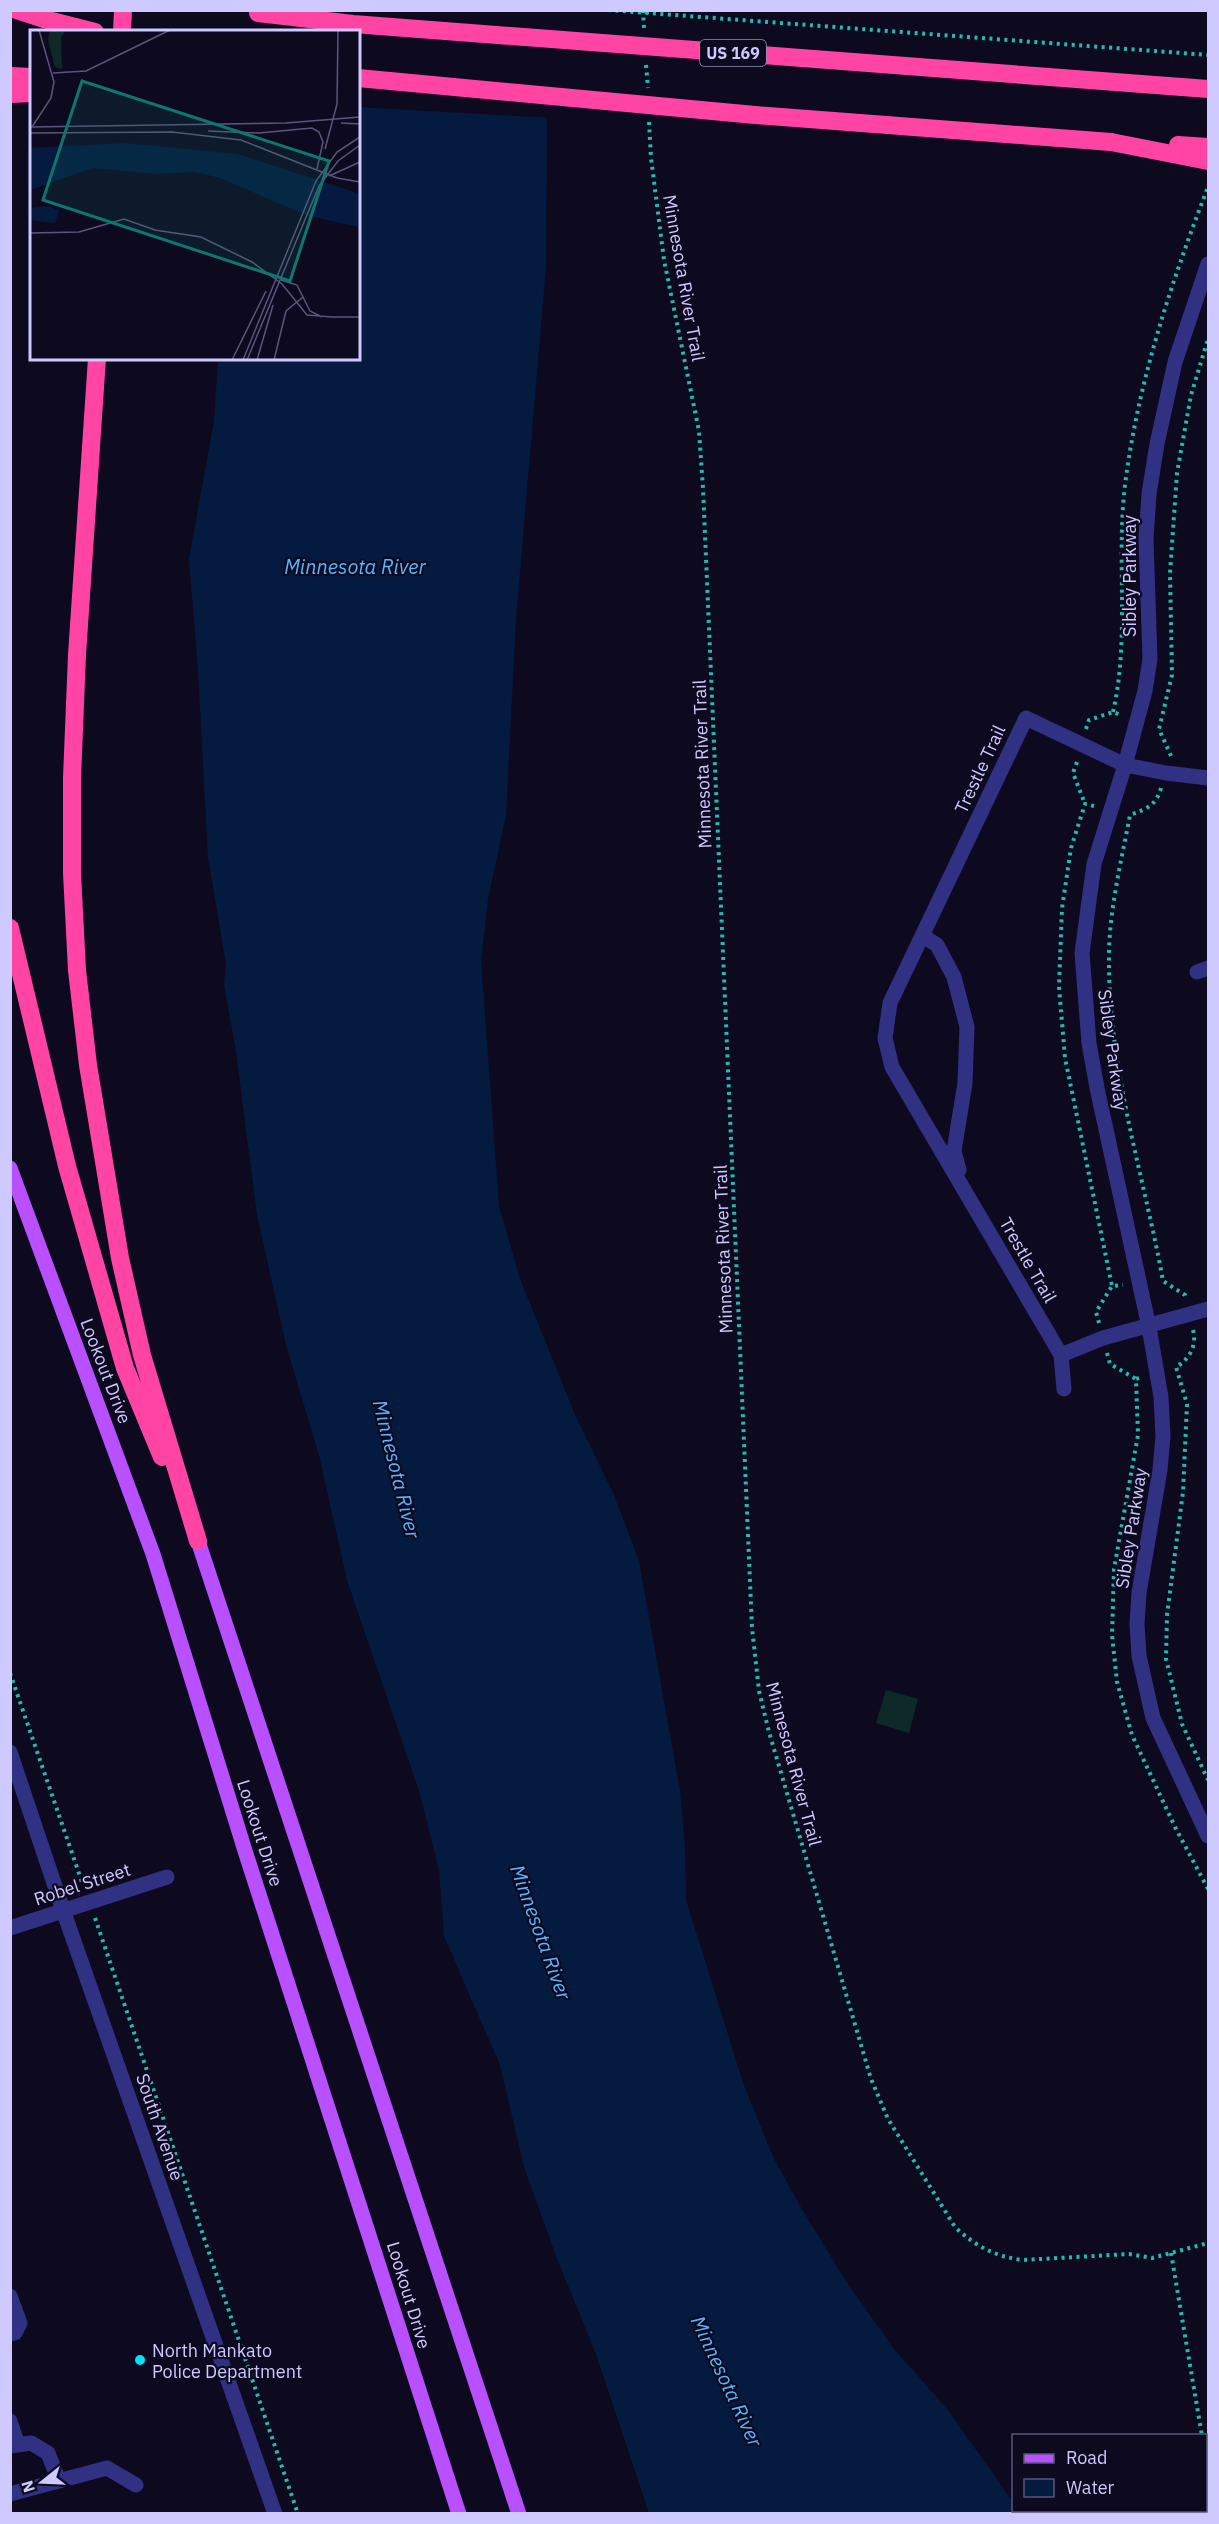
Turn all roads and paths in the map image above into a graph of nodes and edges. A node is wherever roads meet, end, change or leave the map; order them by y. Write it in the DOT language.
graph roads {
  1 [pos="16,10"];
  2 [pos="123,10"];
  3 [pos="609,10"];
  4 [pos="253,12"];
  5 [pos="646,12"];
  6 [pos="87,30"];
  7 [pos="122,30"];
  8 [pos="644,33"];
  9 [pos="646,56"];
  10 [pos="1209,56"];
  11 [pos="10,76"];
  12 [pos="30,77"];
  13 [pos="360,78"];
  14 [pos="1209,89"];
  15 [pos="648,90"];
  16 [pos="30,93"];
  17 [pos="10,94"];
  18 [pos="649,112"];
  19 [pos="1111,141"];
  20 [pos="1209,147"];
  21 [pos="1209,161"];
  22 [pos="1209,264"];
  23 [pos="1209,339"];
  24 [pos="97,360"];
  25 [pos="1125,765"];
  26 [pos="1166,773"];
  27 [pos="1209,778"];
  28 [pos="10,928"];
  29 [pos="923,936"];
  30 [pos="10,1168"];
  31 [pos="962,1185"];
  32 [pos="1209,1309"];
  33 [pos="1190,1314"];
  34 [pos="1149,1327"];
  35 [pos="1061,1355"];
  36 [pos="1064,1389"];
  37 [pos="198,1541"];
  38 [pos="10,1673"];
  39 [pos="10,1752"];
  40 [pos="1209,1780"];
  41 [pos="1209,1836"];
  42 [pos="167,1877"];
  43 [pos="89,1902"];
  44 [pos="63,1910"];
  45 [pos="10,1928"];
  46 [pos="1209,2242"];
  47 [pos="1171,2253"];
  48 [pos="10,2296"];
  49 [pos="10,2334"];
  50 [pos="10,2421"];
  51 [pos="432,2433"];
  52 [pos="1202,2434"];
  53 [pos="14,2445"];
  54 [pos="59,2481"];
  55 [pos="136,2485"];
  56 [pos="10,2494"];
  57 [pos="275,2514"];
  58 [pos="298,2514"];
  59 [pos="451,2514"];
  60 [pos="459,2514"];
  61 [pos="519,2514"];
  1 -- 6 [label="highway, bridge"];
  2 -- 7 [label="highway"];
  3 -- 5 [label="path, bridge"];
  4 -- 14 [label="highway, US 169, bridge"];
  5 -- 8 [label="path"];
  5 -- 10 [label="path, bridge"];
  9 -- 15 [label="path"];
  11 -- 12 [label="highway"];
  13 -- 19 [label="highway, bridge"];
  16 -- 17 [label="highway"];
  18 -- 47 [label="path, Minnesota River Trail"];
  19 -- 20 [label="highway"];
  19 -- 21 [label="highway"];
  22 -- 25 [label="street, Sibley Parkway"];
  23 -- 26 [label="path"];
  24 -- 37 [label="highway"];
  25 -- 26 [label="street"];
  25 -- 29 [label="street, Trestle Trail"];
  25 -- 34 [label="street, Sibley Parkway"];
  26 -- 27 [label="street"];
  26 -- 33 [label="path"];
  28 -- 37 [label="highway"];
  29 -- 31 [label="street, Trestle Trail"];
  29 -- 31 [label="street, Trestle Trail"];
  30 -- 51 [label="main road, Lookout Drive"];
  31 -- 35 [label="street, Trestle Trail"];
  32 -- 33 [label="street"];
  33 -- 34 [label="street"];
  33 -- 40 [label="path"];
  34 -- 35 [label="street"];
  34 -- 41 [label="street, Sibley Parkway"];
  35 -- 36 [label="street"];
  37 -- 61 [label="main road, Lookout Drive"];
  38 -- 43 [label="path"];
  39 -- 44 [label="street, South Avenue"];
  42 -- 43 [label="street, Robel Street"];
  43 -- 44 [label="street, Robel Street"];
  43 -- 58 [label="path"];
  44 -- 45 [label="street, Robel Street"];
  44 -- 57 [label="street, South Avenue"];
  46 -- 47 [label="path, Minnesota River Trail"];
  47 -- 52 [label="path"];
  48 -- 49 [label="street"];
  50 -- 53 [label="street"];
  51 -- 59 [label="main road"];
  51 -- 60 [label="main road, Lookout Drive"];
  53 -- 54 [label="street"];
  54 -- 55 [label="street"];
  54 -- 56 [label="street"];
}
